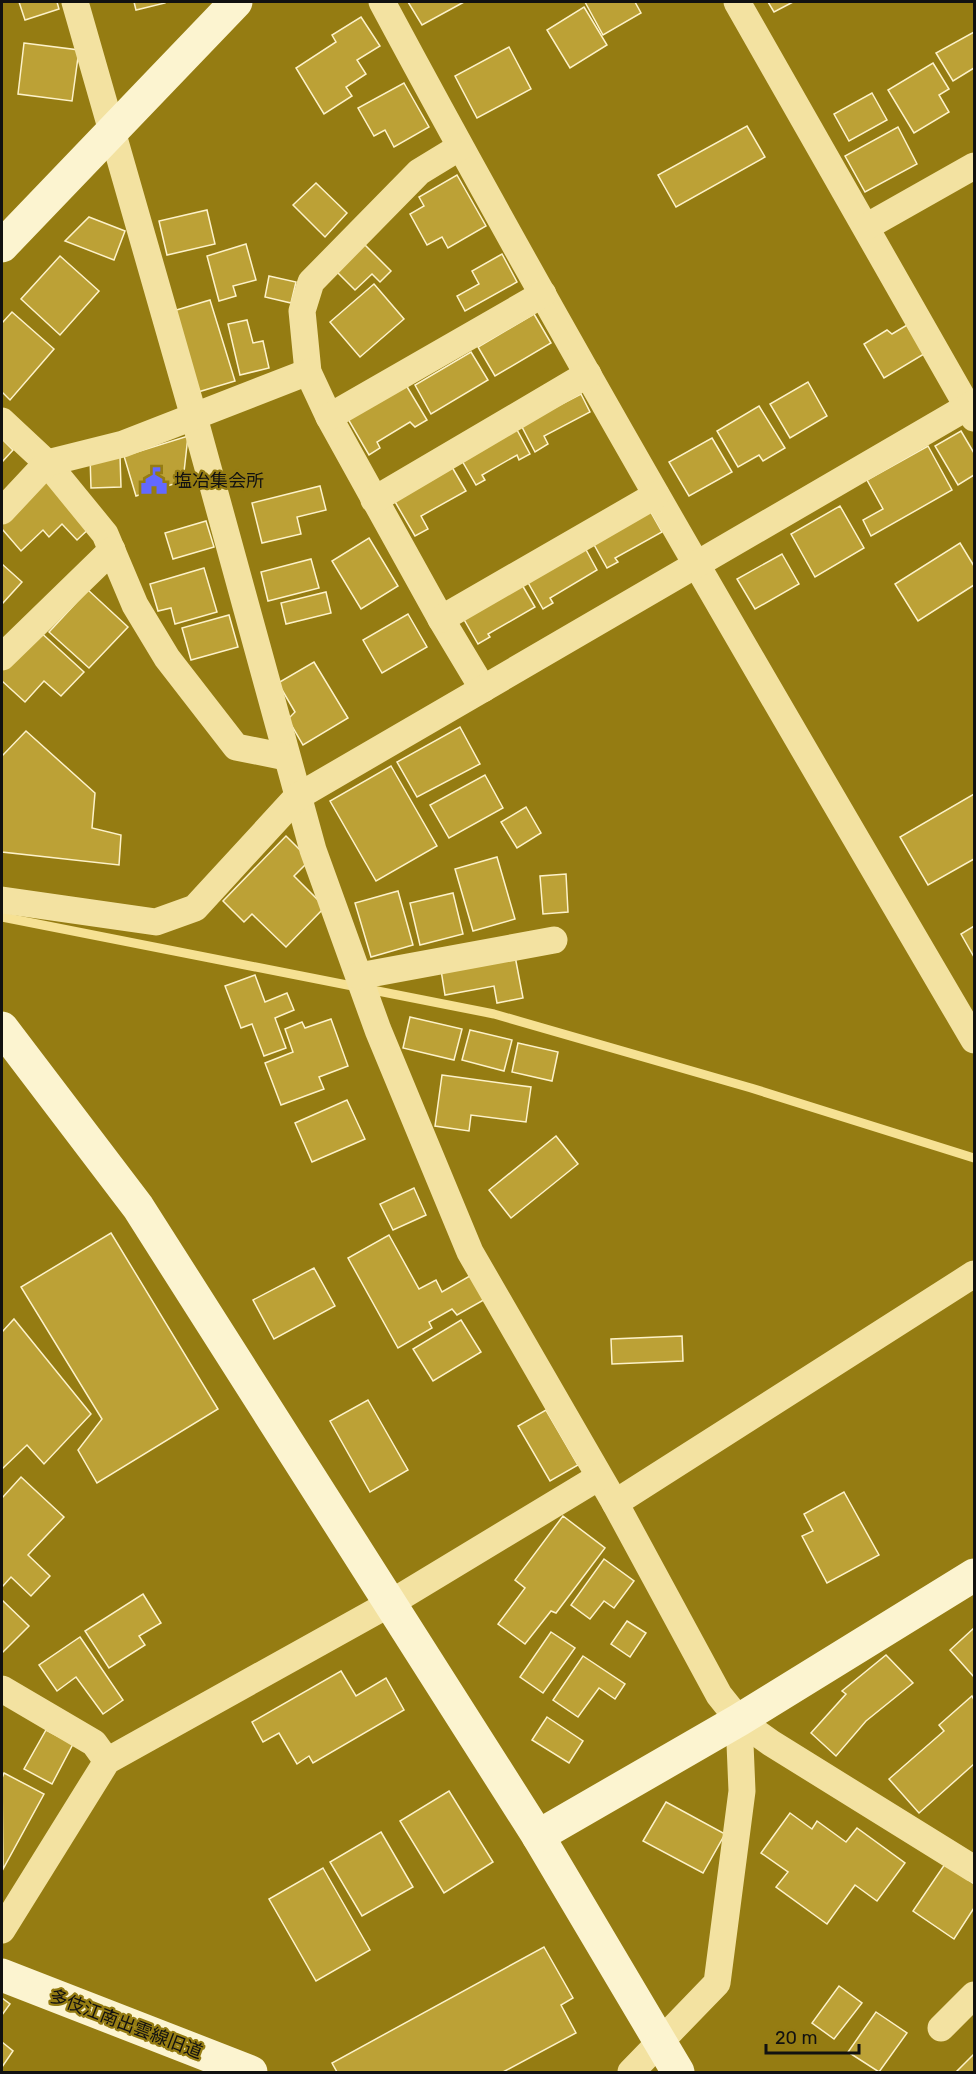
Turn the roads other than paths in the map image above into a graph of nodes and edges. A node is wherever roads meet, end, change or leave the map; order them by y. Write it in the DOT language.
graph roads {
  1 [pos="75,2"];
  2 [pos="236,2"];
  3 [pos="382,2"];
  4 [pos="737,2"];
  5 [pos="112,129"];
  6 [pos="460,147"];
  7 [pos="975,166"];
  8 [pos="866,227"];
  9 [pos="2,246"];
  10 [pos="543,294"];
  11 [pos="308,372"];
  12 [pos="588,374"];
  13 [pos="972,409"];
  14 [pos="194,417"];
  15 [pos="329,417"];
  16 [pos="2,422"];
  17 [pos="47,463"];
  18 [pos="656,495"];
  19 [pos="374,500"];
  20 [pos="2,511"];
  21 [pos="112,550"];
  22 [pos="696,566"];
  23 [pos="441,619"];
  24 [pos="2,657"];
  25 [pos="483,688"];
  26 [pos="286,757"];
  27 [pos="297,796"];
  28 [pos="2,900"];
  29 [pos="554,940"];
  30 [pos="359,976"];
  31 [pos="2,1028"];
  32 [pos="975,1040"];
  33 [pos="975,1274"];
  34 [pos="599,1478"];
  35 [pos="615,1503"];
  36 [pos="975,1575"];
  37 [pos="389,1604"];
  38 [pos="2,1689"];
  39 [pos="739,1719"];
  40 [pos="107,1761"];
  41 [pos="538,1836"];
  42 [pos="975,1869"];
  43 [pos="2,1930"];
  44 [pos="2,1975"];
  45 [pos="975,1995"];
  46 [pos="941,2028"];
  47 [pos="660,2044"];
  48 [pos="251,2073"];
  49 [pos="630,2073"];
  50 [pos="678,2073"];
  1 -- 5 [label="street"];
  2 -- 5 [label="street"];
  3 -- 6 [label="street"];
  4 -- 8 [label="street"];
  5 -- 9 [label="street"];
  5 -- 14 [label="street"];
  6 -- 10 [label="street"];
  6 -- 11 [label="street"];
  7 -- 8 [label="street"];
  8 -- 13 [label="street"];
  10 -- 12 [label="street"];
  10 -- 15 [label="street"];
  11 -- 14 [label="street"];
  11 -- 15 [label="street"];
  12 -- 18 [label="street"];
  12 -- 19 [label="street"];
  13 -- 22 [label="street"];
  14 -- 17 [label="street"];
  14 -- 26 [label="street"];
  15 -- 19 [label="street"];
  16 -- 17 [label="street"];
  17 -- 20 [label="street"];
  17 -- 21 [label="street"];
  18 -- 22 [label="street"];
  18 -- 23 [label="street"];
  19 -- 23 [label="street"];
  21 -- 24 [label="street"];
  21 -- 26 [label="street"];
  22 -- 25 [label="street"];
  22 -- 32 [label="street"];
  23 -- 25 [label="street"];
  25 -- 27 [label="street"];
  26 -- 27 [label="street"];
  27 -- 28 [label="street"];
  27 -- 30 [label="street"];
  29 -- 30 [label="street"];
  30 -- 34 [label="street"];
  31 -- 37 [label="street"];
  33 -- 35 [label="street"];
  34 -- 35 [label="street"];
  34 -- 37 [label="street"];
  35 -- 39 [label="street"];
  36 -- 39 [label="street"];
  37 -- 40 [label="street"];
  37 -- 41 [label="street"];
  38 -- 40 [label="street"];
  39 -- 41 [label="street"];
  39 -- 42 [label="street"];
  39 -- 47 [label="street"];
  40 -- 43 [label="street"];
  41 -- 47 [label="street"];
  44 -- 48 [label="street, 多伎江南出雲線旧道"];
  45 -- 46 [label="street"];
  47 -- 49 [label="street"];
  47 -- 50 [label="street"];
}
